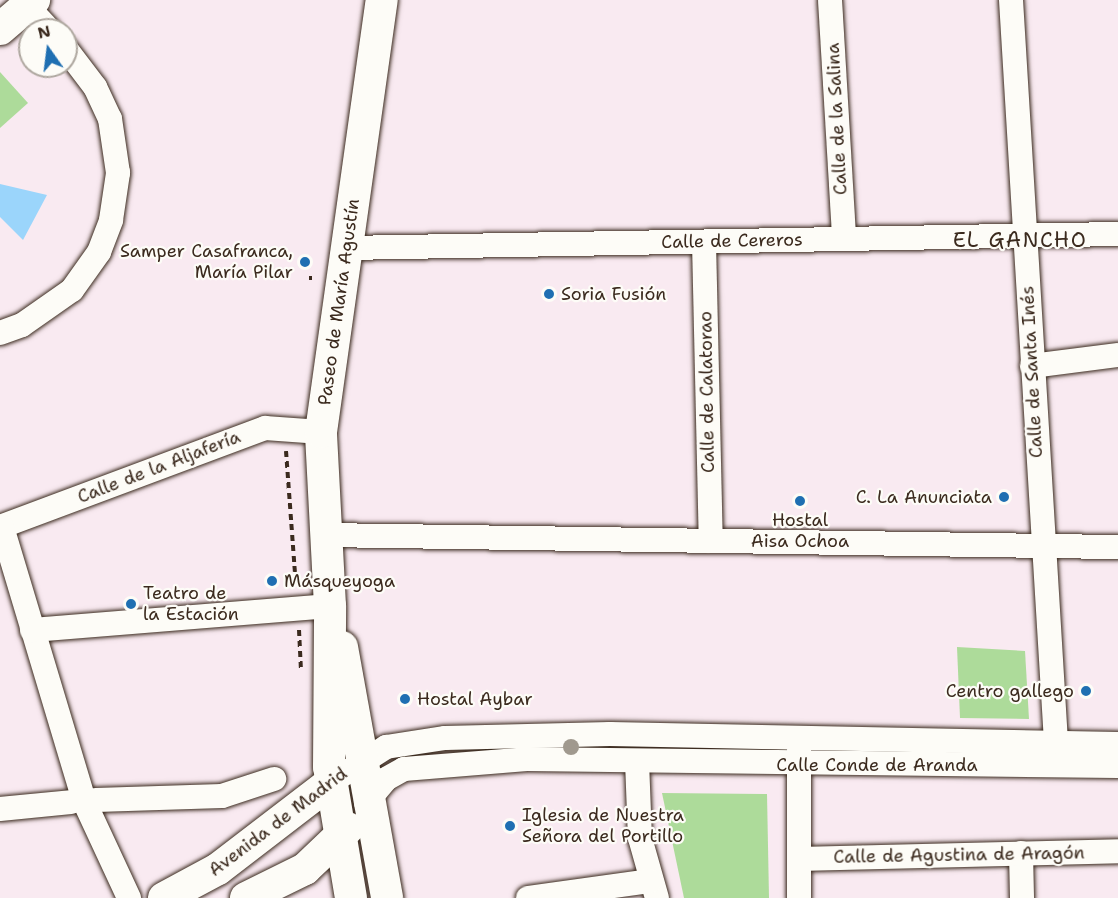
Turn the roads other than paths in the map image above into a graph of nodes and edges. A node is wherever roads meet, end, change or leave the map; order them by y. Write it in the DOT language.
graph roads {
  1 [pos="382,0"];
  2 [pos="830,0"];
  3 [pos="1011,0"];
  4 [pos="31,3"];
  5 [pos="41,18"];
  6 [pos="0,29"];
  7 [pos="78,65"];
  8 [pos="1118,234"];
  9 [pos="1024,236"];
  10 [pos="844,239"];
  11 [pos="704,242"];
  12 [pos="346,248"];
  13 [pos="0,333"];
  14 [pos="1118,355"];
  15 [pos="1032,366"];
  16 [pos="321,432"];
  17 [pos="1,527"];
  18 [pos="324,535"];
  19 [pos="711,542"];
  20 [pos="1042,547"];
  21 [pos="1118,548"];
  22 [pos="330,606"];
  23 [pos="32,630"];
  24 [pos="682,736"];
  25 [pos="792,737"];
  26 [pos="1056,743"];
  27 [pos="1118,744"];
  28 [pos="359,760"];
  29 [pos="637,761"];
  30 [pos="800,765"];
  31 [pos="1118,766"];
  32 [pos="274,779"];
  33 [pos="330,783"];
  34 [pos="96,800"];
  35 [pos="71,802"];
  36 [pos="366,803"];
  37 [pos="0,809"];
  38 [pos="339,840"];
  39 [pos="1118,851"];
  40 [pos="1021,853"];
  41 [pos="800,859"];
  42 [pos="654,890"];
  43 [pos="129,898"];
  44 [pos="164,898"];
  45 [pos="246,898"];
  46 [pos="351,898"];
  47 [pos="387,898"];
  48 [pos="528,898"];
  49 [pos="799,898"];
  50 [pos="1023,898"];
  1 -- 12 [label="main road, Paseo de María Agustín"];
  2 -- 10 [label="street, Calle de la Salina"];
  3 -- 9 [label="street, Calle de Santa Inés"];
  4 -- 5 [label="street"];
  4 -- 6 [label="main road"];
  7 -- 13 [label="street"];
  8 -- 9 [label="street, Calle de Cereros"];
  9 -- 10 [label="street, Calle de Cereros"];
  9 -- 15 [label="street, Calle de Santa Inés"];
  10 -- 11 [label="street, Calle de Cereros"];
  11 -- 12 [label="street, Calle de Cereros"];
  11 -- 19 [label="street, Calle de Calatorao"];
  12 -- 16 [label="main road, Paseo de María Agustín"];
  14 -- 15 [label="street"];
  15 -- 20 [label="street, Calle de Santa Inés"];
  16 -- 17 [label="street, Calle de la Aljafería"];
  16 -- 18 [label="main road, Paseo de María Agustín"];
  17 -- 23 [label="street"];
  18 -- 19 [label="street"];
  18 -- 22 [label="main road, Paseo de María Agustín"];
  19 -- 20 [label="street"];
  20 -- 21 [label="street"];
  20 -- 26 [label="street, Calle de Santa Inés"];
  22 -- 23 [label="street"];
  22 -- 28 [label="main road, Paseo de María Agustín"];
  22 -- 33 [label="main road, Paseo de María Agustín"];
  23 -- 43 [label="street"];
  24 -- 25 [label="street, Calle Conde de Aranda"];
  24 -- 28 [label="street, Calle Conde de Aranda"];
  24 -- 29 [label="street, Calle Conde de Aranda"];
  25 -- 26 [label="street, Calle Conde de Aranda"];
  25 -- 30 [label="street"];
  26 -- 27 [label="street, Calle Conde de Aranda"];
  28 -- 33 [label="street, Avenida de Madrid"];
  28 -- 36 [label="main road, Paseo de María Agustín"];
  29 -- 30 [label="street, Calle Conde de Aranda"];
  29 -- 36 [label="street, Calle Conde de Aranda"];
  29 -- 42 [label="street"];
  30 -- 31 [label="street, Calle Conde de Aranda"];
  30 -- 41 [label="street"];
  32 -- 34 [label="street"];
  33 -- 38 [label="main road, Paseo de María Agustín"];
  33 -- 44 [label="main road, Avenida de Madrid"];
  35 -- 37 [label="street"];
  36 -- 38 [label="main road, Calle Conde de Aranda"];
  36 -- 47 [label="main road, Paseo de María Agustín"];
  38 -- 45 [label="main road"];
  38 -- 46 [label="main road, Paseo de María Agustín"];
  39 -- 40 [label="street, Calle de Agustina de Aragón"];
  40 -- 41 [label="street, Calle de Agustina de Aragón"];
  40 -- 50 [label="street"];
  41 -- 49 [label="street"];
  42 -- 48 [label="street"];
}
